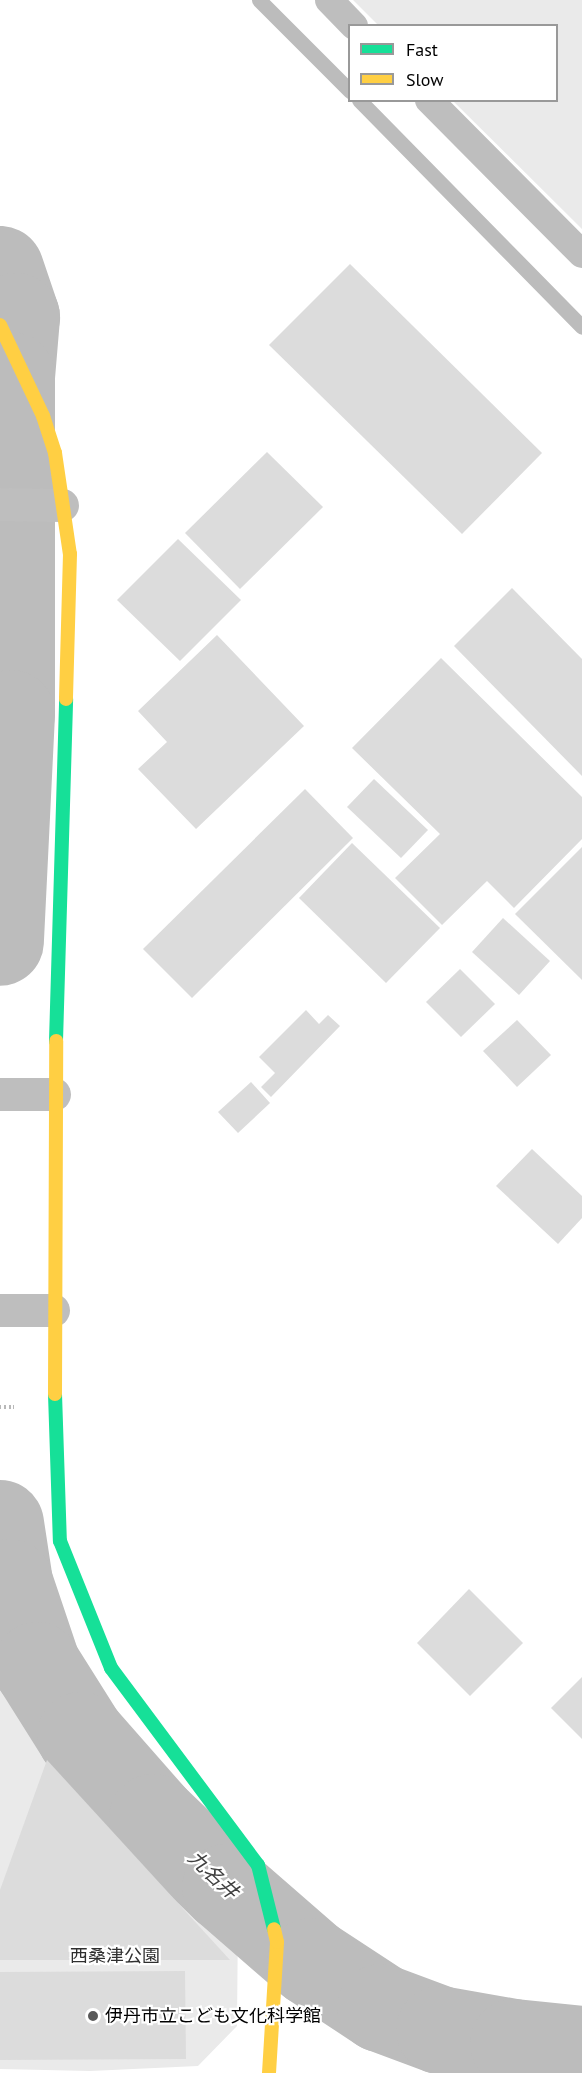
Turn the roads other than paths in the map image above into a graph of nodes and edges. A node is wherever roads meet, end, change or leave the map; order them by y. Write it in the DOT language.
graph roads {
  1 [pos="329,0"];
  2 [pos="352,24"];
  3 [pos="431,102"];
  4 [pos="582,254"];
  5 [pos="0,326"];
  6 [pos="0,504"];
  7 [pos="62,506"];
  8 [pos="54,1094"];
  9 [pos="0,1095"];
  10 [pos="0,1310"];
  11 [pos="53,1310"];
  12 [pos="269,2073"];
  1 -- 2 [label="lane"];
  3 -- 4 [label="lane"];
  5 -- 7 [label="street"];
  6 -- 7 [label="street"];
  7 -- 8 [label="street"];
  8 -- 9 [label="street"];
  8 -- 11 [label="street"];
  10 -- 11 [label="street"];
  11 -- 12 [label="street"];
}
